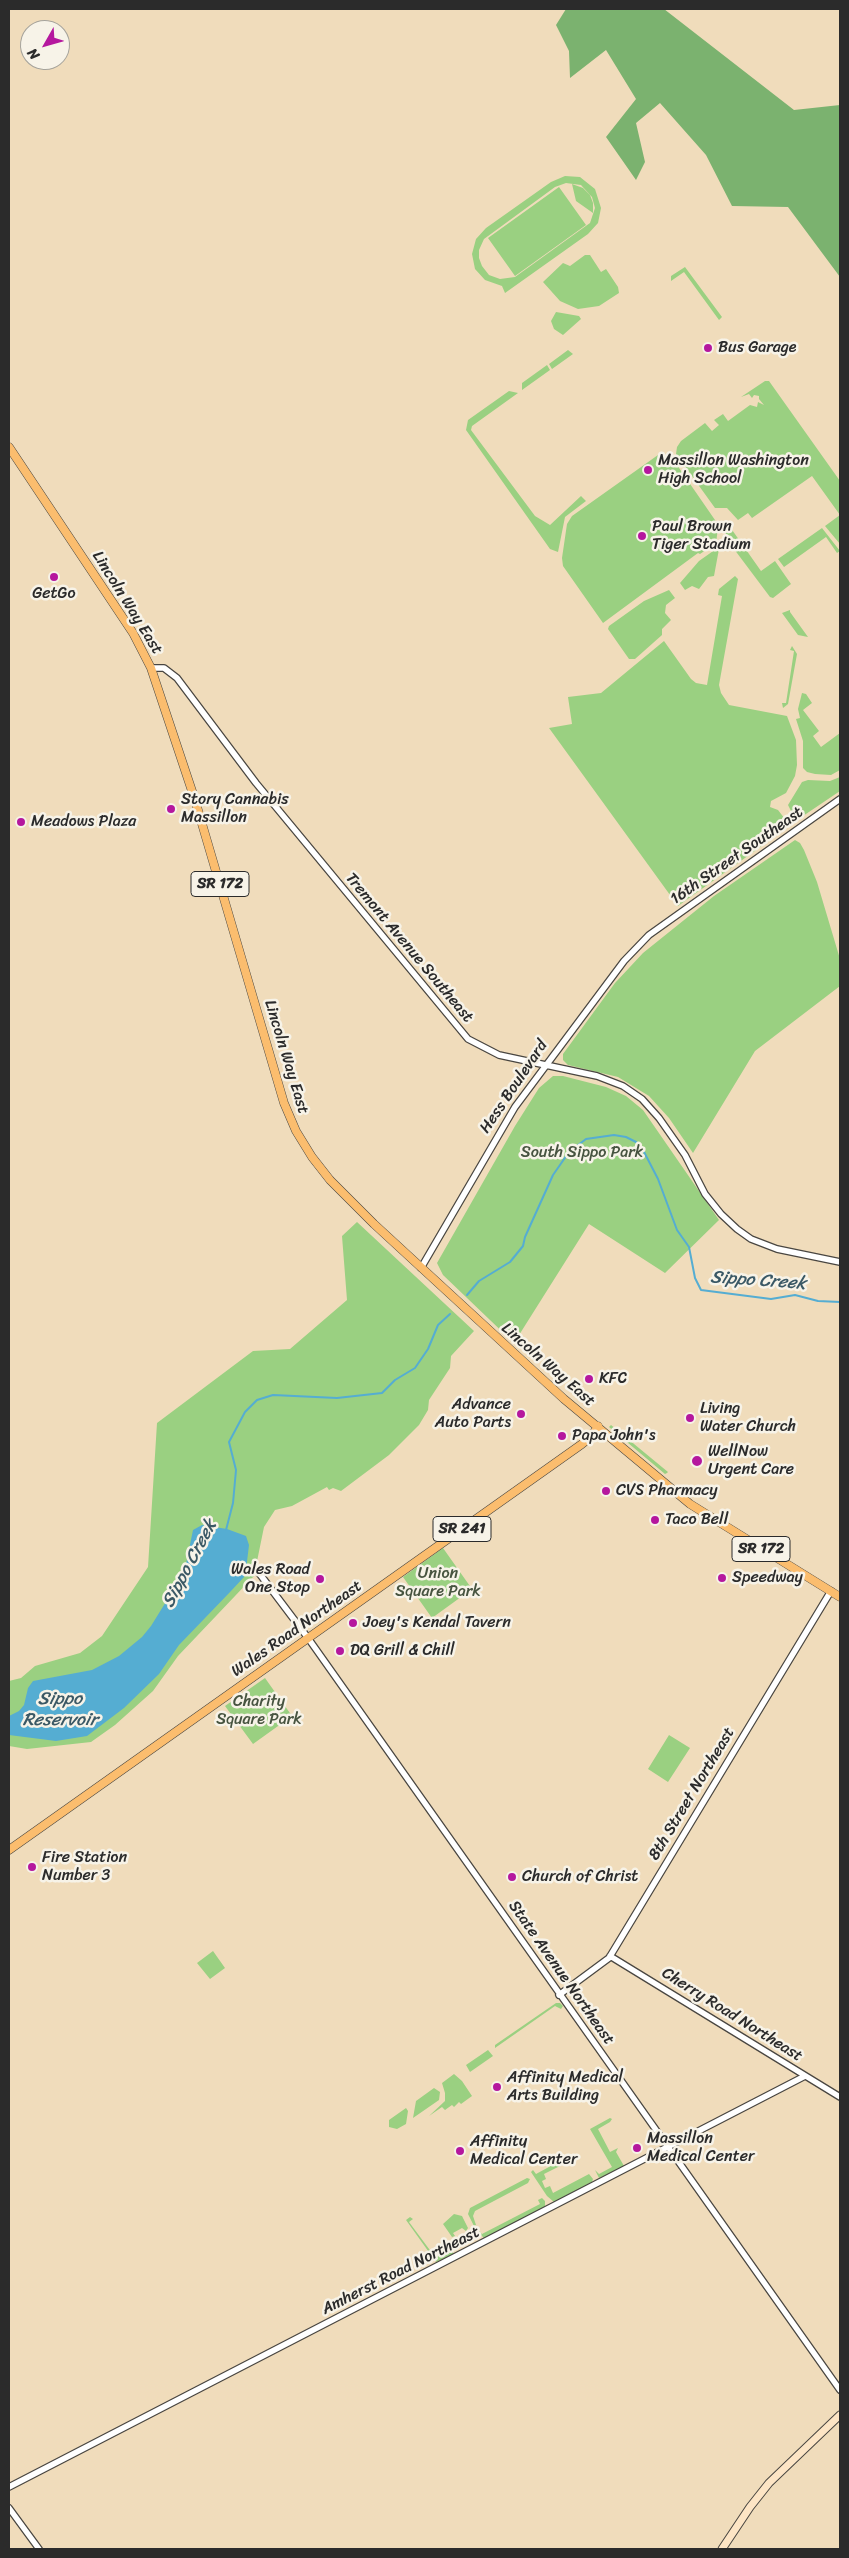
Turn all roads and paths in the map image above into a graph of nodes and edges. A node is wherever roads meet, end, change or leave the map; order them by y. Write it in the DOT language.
graph roads {
  1 [pos="9,447"];
  2 [pos="151,668"];
  3 [pos="840,799"];
  4 [pos="649,935"];
  5 [pos="544,1066"];
  6 [pos="840,1262"];
  7 [pos="421,1268"];
  8 [pos="598,1426"];
  9 [pos="259,1573"];
  10 [pos="831,1591"];
  11 [pos="840,1597"];
  12 [pos="308,1638"];
  13 [pos="9,1850"];
  14 [pos="610,1956"];
  15 [pos="559,1995"];
  16 [pos="805,2076"];
  17 [pos="840,2098"];
  18 [pos="668,2148"];
  19 [pos="840,2390"];
  20 [pos="840,2415"];
  21 [pos="9,2487"];
  22 [pos="9,2508"];
  23 [pos="39,2549"];
  24 [pos="722,2549"];
  1 -- 2 [label="main road, Lincoln Way East / SR 172"];
  2 -- 5 [label="street, Tremont Avenue Southeast"];
  2 -- 7 [label="main road, Lincoln Way East / SR 172"];
  3 -- 4 [label="street, 16th Street Southeast"];
  4 -- 5 [label="street, Hess Boulevard"];
  5 -- 6 [label="street, Tremont Avenue Southeast"];
  5 -- 7 [label="street, Hess Boulevard"];
  7 -- 8 [label="main road, Lincoln Way East / SR 172"];
  8 -- 10 [label="main road, Lincoln Way East / SR 172"];
  8 -- 12 [label="main road, Wales Road Northeast / SR 241"];
  9 -- 12 [label="street, State Avenue Northeast"];
  10 -- 11 [label="main road, Lincoln Way East / SR 172"];
  10 -- 14 [label="street, 8th Street Northeast"];
  12 -- 13 [label="main road, Wales Road Northeast / SR 241"];
  12 -- 15 [label="street, State Avenue Northeast"];
  14 -- 15 [label="street, 8th Street Northeast"];
  14 -- 16 [label="street, Cherry Road Northeast"];
  15 -- 18 [label="street, State Avenue Northeast"];
  16 -- 17 [label="street, Cherry Road Northeast"];
  16 -- 18 [label="street, Amherst Road Northeast"];
  18 -- 19 [label="street, State Avenue Northeast"];
  18 -- 21 [label="street, Amherst Road Northeast"];
  20 -- 24 [label="main road"];
  22 -- 23 [label="street"];
}
